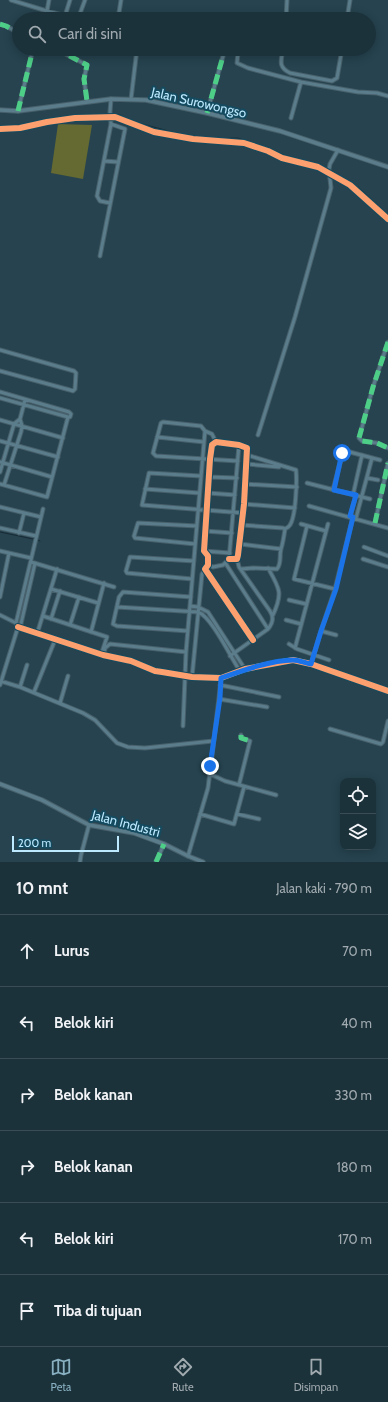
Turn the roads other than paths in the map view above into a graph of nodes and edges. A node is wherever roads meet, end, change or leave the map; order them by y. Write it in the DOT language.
graph roads {
  1 [pos="11,0"];
  2 [pos="49,0"];
  3 [pos="70,0"];
  4 [pos="85,0"];
  5 [pos="121,0"];
  6 [pos="287,0"];
  7 [pos="350,0"];
  8 [pos="47,12"];
  9 [pos="66,12"];
  10 [pos="81,12"];
  11 [pos="119,12"];
  12 [pos="286,12"];
  13 [pos="348,12"];
  14 [pos="0,24"];
  15 [pos="12,29"];
  16 [pos="31,56"];
  17 [pos="70,56"];
  18 [pos="136,56"];
  19 [pos="223,56"];
  20 [pos="237,56"];
  21 [pos="283,56"];
  22 [pos="341,56"];
  23 [pos="301,82"];
  24 [pos="388,96"];
  25 [pos="111,98"];
  26 [pos="131,99"];
  27 [pos="87,101"];
  28 [pos="0,110"];
  29 [pos="18,111"];
  30 [pos="207,113"];
  31 [pos="110,115"];
  32 [pos="291,118"];
  33 [pos="111,124"];
  34 [pos="0,129"];
  35 [pos="338,150"];
  36 [pos="104,160"];
  37 [pos="118,162"];
  38 [pos="388,167"];
  39 [pos="329,171"];
  40 [pos="110,203"];
  41 [pos="388,219"];
  42 [pos="100,256"];
  43 [pos="388,342"];
  44 [pos="0,350"];
  45 [pos="0,371"];
  46 [pos="0,392"];
  47 [pos="0,398"];
  48 [pos="25,400"];
  49 [pos="24,405"];
  50 [pos="68,417"];
  51 [pos="20,419"];
  52 [pos="0,420"];
  53 [pos="14,424"];
  54 [pos="22,426"];
  55 [pos="205,431"];
  56 [pos="258,435"];
  57 [pos="158,437"];
  58 [pos="63,438"];
  59 [pos="0,441"];
  60 [pos="204,442"];
  61 [pos="216,442"];
  62 [pos="8,443"];
  63 [pos="239,445"];
  64 [pos="16,446"];
  65 [pos="388,448"];
  66 [pos="247,455"];
  67 [pos="362,455"];
  68 [pos="58,457"];
  69 [pos="372,458"];
  70 [pos="202,459"];
  71 [pos="210,459"];
  72 [pos="380,460"];
  73 [pos="238,461"];
  74 [pos="1,462"];
  75 [pos="388,463"];
  76 [pos="247,464"];
  77 [pos="11,466"];
  78 [pos="284,467"];
  79 [pos="0,472"];
  80 [pos="201,476"];
  81 [pos="209,477"];
  82 [pos="52,478"];
  83 [pos="237,478"];
  84 [pos="367,478"];
  85 [pos="378,480"];
  86 [pos="307,483"];
  87 [pos="0,484"];
  88 [pos="245,484"];
  89 [pos="4,485"];
  90 [pos="297,487"];
  91 [pos="145,490"];
  92 [pos="334,490"];
  93 [pos="199,493"];
  94 [pos="208,494"];
  95 [pos="235,495"];
  96 [pos="354,495"];
  97 [pos="362,497"];
  98 [pos="370,499"];
  99 [pos="244,504"];
  100 [pos="309,506"];
  101 [pos="0,507"];
  102 [pos="295,508"];
  103 [pos="44,509"];
  104 [pos="198,511"];
  105 [pos="207,511"];
  106 [pos="24,513"];
  107 [pos="233,513"];
  108 [pos="243,513"];
  109 [pos="41,517"];
  110 [pos="353,517"];
  111 [pos="301,524"];
  112 [pos="328,524"];
  113 [pos="375,524"];
  114 [pos="241,525"];
  115 [pos="196,526"];
  116 [pos="307,526"];
  117 [pos="0,528"];
  118 [pos="388,528"];
  119 [pos="285,529"];
  120 [pos="206,531"];
  121 [pos="326,531"];
  122 [pos="19,533"];
  123 [pos="232,533"];
  124 [pos="36,536"];
  125 [pos="195,544"];
  126 [pos="240,544"];
  127 [pos="364,547"];
  128 [pos="281,549"];
  129 [pos="0,551"];
  130 [pos="204,551"];
  131 [pos="9,553"];
  132 [pos="230,554"];
  133 [pos="388,556"];
  134 [pos="229,559"];
  135 [pos="237,559"];
  136 [pos="363,559"];
  137 [pos="31,560"];
  138 [pos="194,562"];
  139 [pos="35,563"];
  140 [pos="226,564"];
  141 [pos="208,565"];
  142 [pos="388,567"];
  143 [pos="268,568"];
  144 [pos="57,569"];
  145 [pos="205,569"];
  146 [pos="240,569"];
  147 [pos="2,576"];
  148 [pos="192,579"];
  149 [pos="104,583"];
  150 [pos="312,584"];
  151 [pos="114,587"];
  152 [pos="51,589"];
  153 [pos="336,589"];
  154 [pos="60,591"];
  155 [pos="0,597"];
  156 [pos="79,597"];
  157 [pos="191,597"];
  158 [pos="289,600"];
  159 [pos="98,603"];
  160 [pos="306,604"];
  161 [pos="190,606"];
  162 [pos="117,607"];
  163 [pos="198,607"];
  164 [pos="190,612"];
  165 [pos="198,612"];
  166 [pos="0,615"];
  167 [pos="273,615"];
  168 [pos="43,616"];
  169 [pos="51,618"];
  170 [pos="286,620"];
  171 [pos="16,623"];
  172 [pos="301,624"];
  173 [pos="70,625"];
  174 [pos="19,628"];
  175 [pos="268,629"];
  176 [pos="188,631"];
  177 [pos="321,631"];
  178 [pos="90,632"];
  179 [pos="37,634"];
  180 [pos="336,636"];
  181 [pos="55,640"];
  182 [pos="253,640"];
  183 [pos="289,644"];
  184 [pos="295,648"];
  185 [pos="186,652"];
  186 [pos="235,653"];
  187 [pos="314,654"];
  188 [pos="103,655"];
  189 [pos="230,656"];
  190 [pos="329,660"];
  191 [pos="311,664"];
  192 [pos="27,665"];
  193 [pos="245,669"];
  194 [pos="240,671"];
  195 [pos="68,676"];
  196 [pos="185,676"];
  197 [pos="192,677"];
  198 [pos="221,678"];
  199 [pos="1,681"];
  200 [pos="0,685"];
  201 [pos="220,685"];
  202 [pos="20,687"];
  203 [pos="388,691"];
  204 [pos="34,692"];
  205 [pos="279,697"];
  206 [pos="219,699"];
  207 [pos="60,703"];
  208 [pos="267,707"];
  209 [pos="388,721"];
  210 [pos="183,726"];
  211 [pos="330,729"];
  212 [pos="241,735"];
  213 [pos="213,741"];
  214 [pos="210,774"];
  215 [pos="0,784"];
  216 [pos="239,785"];
  217 [pos="244,787"];
  218 [pos="276,795"];
  219 [pos="200,814"];
  220 [pos="237,814"];
  221 [pos="260,819"];
  222 [pos="89,825"];
  223 [pos="164,844"];
  224 [pos="188,856"];
  225 [pos="80,862"];
  226 [pos="156,862"];
  227 [pos="203,862"];
  1 -- 8 [label="street"];
  2 -- 8 [label="street"];
  3 -- 9 [label="street"];
  4 -- 10 [label="street"];
  5 -- 11 [label="street"];
  6 -- 12 [label="street"];
  7 -- 13 [label="street"];
  14 -- 15 [label="street"];
  16 -- 29 [label="street"];
  17 -- 27 [label="street"];
  18 -- 26 [label="street"];
  19 -- 30 [label="street"];
  20 -- 23 [label="street"];
  21 -- 22 [label="street"];
  23 -- 24 [label="street"];
  23 -- 32 [label="street"];
  25 -- 26 [label="street, Jalan Surowongso"];
  25 -- 27 [label="street, Jalan Surowongso"];
  25 -- 31 [label="street"];
  26 -- 30 [label="street, Jalan Surowongso"];
  27 -- 29 [label="street, Jalan Surowongso"];
  28 -- 29 [label="street, Jalan Surowongso"];
  30 -- 35 [label="street, Jalan Surowongso"];
  31 -- 33 [label="street"];
  31 -- 34 [label="street"];
  31 -- 39 [label="street"];
  33 -- 36 [label="street"];
  33 -- 37 [label="street"];
  35 -- 38 [label="street, Jalan Surowongso"];
  35 -- 39 [label="street"];
  36 -- 37 [label="street"];
  36 -- 40 [label="street"];
  37 -- 40 [label="street"];
  39 -- 41 [label="street"];
  39 -- 56 [label="street"];
  40 -- 42 [label="street"];
  43 -- 65 [label="street"];
  44 -- 45 [label="street"];
  46 -- 48 [label="street"];
  47 -- 49 [label="street"];
  48 -- 49 [label="street"];
  48 -- 50 [label="street"];
  49 -- 50 [label="street"];
  49 -- 51 [label="street"];
  50 -- 58 [label="street"];
  51 -- 53 [label="street"];
  51 -- 54 [label="street"];
  52 -- 53 [label="street"];
  53 -- 54 [label="street"];
  53 -- 62 [label="street"];
  54 -- 58 [label="street"];
  54 -- 64 [label="street"];
  55 -- 57 [label="street"];
  55 -- 60 [label="street"];
  55 -- 61 [label="street"];
  57 -- 60 [label="street"];
  57 -- 70 [label="street"];
  58 -- 68 [label="street"];
  59 -- 62 [label="street"];
  60 -- 70 [label="street"];
  61 -- 63 [label="street"];
  61 -- 71 [label="street"];
  62 -- 64 [label="street"];
  62 -- 74 [label="street"];
  63 -- 66 [label="street"];
  63 -- 73 [label="street"];
  64 -- 68 [label="street"];
  64 -- 77 [label="street"];
  66 -- 76 [label="street"];
  66 -- 78 [label="street"];
  67 -- 69 [label="street"];
  67 -- 92 [label="street"];
  67 -- 96 [label="street"];
  68 -- 82 [label="street"];
  69 -- 72 [label="street"];
  69 -- 84 [label="street"];
  70 -- 71 [label="street"];
  70 -- 80 [label="street"];
  71 -- 73 [label="street"];
  71 -- 81 [label="street"];
  73 -- 83 [label="street"];
  74 -- 77 [label="street"];
  74 -- 79 [label="street"];
  75 -- 113 [label="street"];
  76 -- 78 [label="street"];
  76 -- 88 [label="street"];
  77 -- 82 [label="street"];
  77 -- 89 [label="street"];
  78 -- 90 [label="street"];
  80 -- 91 [label="street"];
  80 -- 93 [label="street"];
  81 -- 83 [label="street"];
  81 -- 94 [label="street"];
  82 -- 89 [label="street"];
  83 -- 95 [label="street"];
  84 -- 85 [label="street"];
  84 -- 97 [label="street"];
  86 -- 92 [label="street"];
  87 -- 89 [label="street"];
  88 -- 90 [label="street"];
  88 -- 99 [label="street"];
  90 -- 102 [label="street"];
  91 -- 93 [label="street"];
  91 -- 104 [label="street"];
  92 -- 96 [label="street"];
  93 -- 104 [label="street"];
  94 -- 95 [label="street"];
  94 -- 105 [label="street"];
  95 -- 107 [label="street"];
  96 -- 97 [label="street"];
  96 -- 110 [label="street"];
  97 -- 98 [label="street"];
  97 -- 110 [label="street"];
  99 -- 102 [label="street"];
  99 -- 108 [label="street"];
  100 -- 110 [label="street"];
  101 -- 106 [label="street"];
  102 -- 119 [label="street"];
  103 -- 109 [label="street"];
  104 -- 105 [label="street"];
  104 -- 115 [label="street"];
  105 -- 107 [label="street"];
  105 -- 120 [label="street"];
  106 -- 109 [label="street"];
  106 -- 122 [label="street"];
  107 -- 108 [label="street"];
  107 -- 123 [label="street"];
  108 -- 114 [label="street"];
  109 -- 124 [label="street"];
  110 -- 113 [label="street"];
  110 -- 153 [label="street"];
  111 -- 116 [label="street"];
  112 -- 121 [label="street"];
  113 -- 118 [label="street"];
  114 -- 119 [label="street"];
  114 -- 126 [label="street"];
  115 -- 125 [label="street"];
  115 -- 125 [label="street"];
  116 -- 121 [label="street"];
  116 -- 150 [label="street"];
  117 -- 122 [label="street"];
  119 -- 128 [label="street"];
  120 -- 123 [label="street"];
  120 -- 130 [label="street"];
  121 -- 150 [label="street"];
  122 -- 124 [label="street"];
  123 -- 132 [label="street"];
  124 -- 137 [label="street"];
  125 -- 138 [label="street"];
  126 -- 128 [label="street"];
  126 -- 135 [label="street"];
  127 -- 133 [label="street"];
  128 -- 143 [label="street"];
  129 -- 131 [label="street"];
  130 -- 132 [label="street"];
  130 -- 141 [label="street"];
  131 -- 137 [label="street"];
  131 -- 147 [label="street"];
  132 -- 134 [label="street"];
  134 -- 135 [label="street"];
  134 -- 140 [label="street"];
  135 -- 146 [label="street"];
  136 -- 142 [label="street"];
  137 -- 139 [label="street"];
  137 -- 171 [label="street"];
  138 -- 148 [label="street"];
  138 -- 148 [label="street"];
  139 -- 144 [label="street"];
  139 -- 174 [label="street"];
  140 -- 141 [label="street"];
  140 -- 175 [label="street"];
  141 -- 145 [label="street"];
  143 -- 146 [label="street"];
  143 -- 167 [label="street"];
  144 -- 149 [label="street"];
  144 -- 152 [label="street"];
  145 -- 163 [label="street"];
  145 -- 182 [label="street"];
  146 -- 167 [label="street"];
  147 -- 155 [label="street"];
  148 -- 157 [label="street"];
  149 -- 151 [label="street"];
  149 -- 159 [label="street"];
  150 -- 153 [label="street"];
  150 -- 160 [label="street"];
  152 -- 154 [label="street"];
  152 -- 168 [label="street"];
  153 -- 177 [label="street"];
  154 -- 156 [label="street"];
  154 -- 169 [label="street"];
  156 -- 159 [label="street"];
  156 -- 173 [label="street"];
  157 -- 161 [label="street"];
  157 -- 162 [label="street"];
  158 -- 160 [label="street"];
  159 -- 178 [label="street"];
  160 -- 172 [label="street"];
  161 -- 163 [label="street"];
  161 -- 164 [label="street"];
  162 -- 164 [label="street"];
  162 -- 176 [label="street"];
  163 -- 165 [label="street"];
  163 -- 186 [label="street"];
  164 -- 165 [label="street"];
  164 -- 176 [label="street"];
  165 -- 189 [label="street"];
  165 -- 197 [label="street"];
  166 -- 171 [label="street"];
  167 -- 175 [label="street"];
  168 -- 169 [label="street"];
  168 -- 179 [label="street"];
  169 -- 173 [label="street"];
  170 -- 172 [label="street"];
  171 -- 174 [label="street"];
  172 -- 184 [label="street"];
  173 -- 178 [label="street"];
  174 -- 179 [label="street"];
  174 -- 199 [label="street"];
  175 -- 182 [label="street"];
  176 -- 185 [label="street"];
  177 -- 180 [label="street"];
  177 -- 187 [label="street"];
  178 -- 188 [label="street"];
  179 -- 181 [label="street"];
  181 -- 188 [label="street"];
  181 -- 204 [label="street"];
  182 -- 186 [label="street"];
  183 -- 184 [label="street"];
  184 -- 187 [label="street"];
  185 -- 188 [label="street"];
  185 -- 196 [label="street"];
  186 -- 189 [label="street"];
  186 -- 193 [label="street"];
  187 -- 190 [label="street"];
  187 -- 191 [label="street"];
  188 -- 196 [label="street"];
  189 -- 194 [label="street"];
  191 -- 193 [label="street"];
  191 -- 203 [label="street"];
  192 -- 202 [label="street"];
  193 -- 194 [label="street"];
  194 -- 198 [label="street"];
  195 -- 207 [label="street"];
  196 -- 197 [label="street"];
  196 -- 210 [label="street"];
  197 -- 198 [label="street"];
  198 -- 201 [label="street"];
  199 -- 200 [label="street"];
  199 -- 202 [label="street"];
  201 -- 205 [label="street"];
  201 -- 206 [label="street"];
  202 -- 204 [label="street"];
  204 -- 207 [label="street"];
  206 -- 208 [label="street"];
  206 -- 213 [label="street"];
  207 -- 213 [label="street"];
  209 -- 211 [label="street"];
  212 -- 216 [label="street"];
  213 -- 214 [label="street"];
  214 -- 216 [label="street"];
  214 -- 219 [label="street"];
  215 -- 222 [label="street, Jalan Industri"];
  216 -- 217 [label="street"];
  217 -- 218 [label="street"];
  217 -- 220 [label="street"];
  219 -- 220 [label="street"];
  219 -- 224 [label="street"];
  220 -- 221 [label="street"];
  222 -- 223 [label="street, Jalan Industri"];
  222 -- 225 [label="street"];
  223 -- 224 [label="street, Jalan Industri"];
  223 -- 226 [label="street"];
  224 -- 227 [label="street, Jalan Industri"];
}
